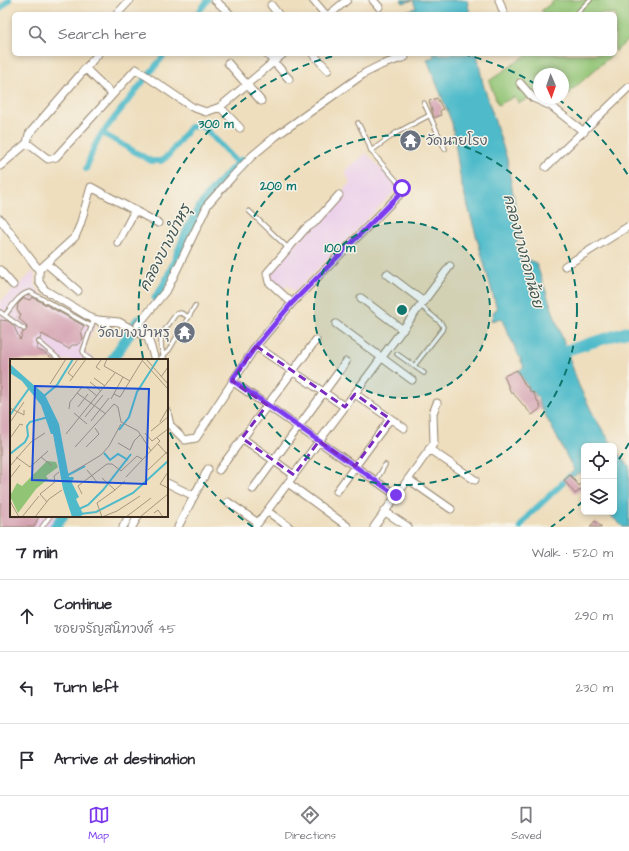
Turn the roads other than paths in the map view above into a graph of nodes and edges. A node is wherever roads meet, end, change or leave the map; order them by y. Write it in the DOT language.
graph roads {
  1 [pos="130,0"];
  2 [pos="215,0"];
  3 [pos="313,0"];
  4 [pos="347,0"];
  5 [pos="373,0"];
  6 [pos="499,0"];
  7 [pos="590,0"];
  8 [pos="271,6"];
  9 [pos="379,7"];
  10 [pos="119,12"];
  11 [pos="228,12"];
  12 [pos="276,12"];
  13 [pos="323,12"];
  14 [pos="332,12"];
  15 [pos="503,12"];
  16 [pos="578,12"];
  17 [pos="96,56"];
  18 [pos="268,56"];
  19 [pos="280,56"];
  20 [pos="315,56"];
  21 [pos="405,57"];
  22 [pos="273,62"];
  23 [pos="228,63"];
  24 [pos="85,68"];
  25 [pos="328,70"];
  26 [pos="289,79"];
  27 [pos="520,83"];
  28 [pos="247,84"];
  29 [pos="629,87"];
  30 [pos="112,94"];
  31 [pos="261,101"];
  32 [pos="424,103"];
  33 [pos="220,106"];
  34 [pos="430,115"];
  35 [pos="358,124"];
  36 [pos="240,128"];
  37 [pos="584,132"];
  38 [pos="27,143"];
  39 [pos="445,149"];
  40 [pos="371,151"];
  41 [pos="0,166"];
  42 [pos="546,167"];
  43 [pos="400,194"];
  44 [pos="339,195"];
  45 [pos="135,210"];
  46 [pos="249,211"];
  47 [pos="0,219"];
  48 [pos="158,224"];
  49 [pos="629,226"];
  50 [pos="118,243"];
  51 [pos="288,248"];
  52 [pos="47,264"];
  53 [pos="450,266"];
  54 [pos="565,266"];
  55 [pos="0,270"];
  56 [pos="39,270"];
  57 [pos="387,274"];
  58 [pos="13,285"];
  59 [pos="78,291"];
  60 [pos="361,298"];
  61 [pos="292,303"];
  62 [pos="423,304"];
  63 [pos="195,306"];
  64 [pos="0,312"];
  65 [pos="5,315"];
  66 [pos="189,317"];
  67 [pos="94,322"];
  68 [pos="336,324"];
  69 [pos="24,330"];
  70 [pos="403,330"];
  71 [pos="110,331"];
  72 [pos="149,338"];
  73 [pos="316,340"];
  74 [pos="39,342"];
  75 [pos="256,346"];
  76 [pos="397,354"];
  77 [pos="164,357"];
  78 [pos="382,358"];
  79 [pos="59,359"];
  80 [pos="90,359"];
  81 [pos="155,359"];
  82 [pos="161,359"];
  83 [pos="346,362"];
  84 [pos="414,366"];
  85 [pos="293,371"];
  86 [pos="424,373"];
  87 [pos="232,380"];
  88 [pos="412,380"];
  89 [pos="324,392"];
  90 [pos="355,394"];
  91 [pos="437,403"];
  92 [pos="267,405"];
  93 [pos="345,407"];
  94 [pos="390,419"];
  95 [pos="168,427"];
  96 [pos="298,427"];
  97 [pos="404,428"];
  98 [pos="242,438"];
  99 [pos="319,441"];
  100 [pos="429,449"];
  101 [pos="274,460"];
  102 [pos="385,465"];
  103 [pos="355,466"];
  104 [pos="208,469"];
  105 [pos="219,470"];
  106 [pos="294,475"];
  107 [pos="408,479"];
  108 [pos="376,480"];
  109 [pos="474,480"];
  110 [pos="168,483"];
  111 [pos="288,483"];
  112 [pos="253,490"];
  113 [pos="337,490"];
  114 [pos="396,495"];
  115 [pos="194,496"];
  116 [pos="228,502"];
  117 [pos="451,509"];
  118 [pos="267,511"];
  119 [pos="384,511"];
  120 [pos="49,517"];
  121 [pos="129,517"];
  122 [pos="137,517"];
  123 [pos="257,525"];
  124 [pos="347,526"];
  125 [pos="42,527"];
  126 [pos="124,527"];
  127 [pos="132,527"];
  128 [pos="178,527"];
  129 [pos="289,527"];
  130 [pos="374,527"];
  131 [pos="408,527"];
  1 -- 10 [label="street"];
  2 -- 11 [label="street"];
  3 -- 13 [label="street"];
  4 -- 14 [label="street"];
  5 -- 9 [label="street"];
  6 -- 15 [label="street"];
  7 -- 16 [label="lane"];
  8 -- 12 [label="street"];
  17 -- 24 [label="street"];
  18 -- 22 [label="street"];
  19 -- 22 [label="street"];
  20 -- 25 [label="street"];
  21 -- 72 [label="street"];
  22 -- 26 [label="street"];
  22 -- 28 [label="street"];
  23 -- 28 [label="street"];
  24 -- 30 [label="street"];
  24 -- 38 [label="street"];
  27 -- 37 [label="street"];
  28 -- 31 [label="street"];
  28 -- 33 [label="street"];
  29 -- 37 [label="street"];
  30 -- 33 [label="street"];
  30 -- 38 [label="street"];
  32 -- 34 [label="lane"];
  33 -- 36 [label="street"];
  34 -- 39 [label="lane"];
  34 -- 40 [label="lane"];
  35 -- 40 [label="lane"];
  37 -- 42 [label="street"];
  38 -- 41 [label="street"];
  40 -- 43 [label="lane"];
  43 -- 61 [label="street"];
  44 -- 51 [label="street"];
  45 -- 48 [label="street"];
  45 -- 50 [label="street"];
  45 -- 52 [label="street"];
  46 -- 51 [label="lane"];
  47 -- 56 [label="street"];
  49 -- 54 [label="street"];
  51 -- 61 [label="street"];
  52 -- 56 [label="street"];
  52 -- 59 [label="street"];
  53 -- 62 [label="street"];
  55 -- 58 [label="street"];
  56 -- 67 [label="street"];
  57 -- 62 [label="street"];
  60 -- 70 [label="street"];
  61 -- 75 [label="street"];
  62 -- 70 [label="street"];
  62 -- 84 [label="lane"];
  63 -- 66 [label="lane"];
  64 -- 65 [label="lane"];
  65 -- 67 [label="lane"];
  65 -- 69 [label="lane"];
  66 -- 77 [label="lane"];
  66 -- 77 [label="lane"];
  67 -- 71 [label="street"];
  67 -- 72 [label="street"];
  67 -- 80 [label="lane"];
  68 -- 78 [label="street"];
  70 -- 78 [label="street"];
  72 -- 81 [label="street"];
  73 -- 85 [label="street"];
  74 -- 79 [label="lane"];
  75 -- 85 [label="street"];
  75 -- 87 [label="street"];
  76 -- 84 [label="lane"];
  77 -- 82 [label="lane"];
  78 -- 88 [label="street"];
  78 -- 90 [label="street"];
  83 -- 89 [label="street"];
  84 -- 86 [label="lane"];
  85 -- 89 [label="street"];
  85 -- 92 [label="street"];
  87 -- 92 [label="street"];
  87 -- 95 [label="street"];
  89 -- 93 [label="street"];
  89 -- 96 [label="street"];
  90 -- 93 [label="street"];
  90 -- 94 [label="street"];
  91 -- 100 [label="street"];
  92 -- 96 [label="street"];
  92 -- 98 [label="street"];
  93 -- 99 [label="street"];
  94 -- 97 [label="street"];
  94 -- 103 [label="street"];
  96 -- 99 [label="street"];
  96 -- 101 [label="street"];
  98 -- 101 [label="street"];
  98 -- 105 [label="street"];
  99 -- 103 [label="street"];
  99 -- 106 [label="street"];
  100 -- 107 [label="street"];
  100 -- 109 [label="street"];
  101 -- 106 [label="street"];
  101 -- 112 [label="street"];
  102 -- 108 [label="lane"];
  103 -- 108 [label="street"];
  103 -- 113 [label="street"];
  104 -- 115 [label="street"];
  106 -- 111 [label="street"];
  107 -- 114 [label="street"];
  107 -- 117 [label="street"];
  108 -- 114 [label="street"];
  110 -- 115 [label="street"];
  111 -- 118 [label="street"];
  111 -- 124 [label="street"];
  114 -- 119 [label="street"];
  115 -- 128 [label="street"];
  116 -- 123 [label="street"];
  118 -- 123 [label="street"];
  118 -- 129 [label="street"];
  119 -- 130 [label="street"];
  119 -- 131 [label="street"];
  120 -- 125 [label="lane"];
  121 -- 126 [label="street"];
  122 -- 127 [label="street"];
}
